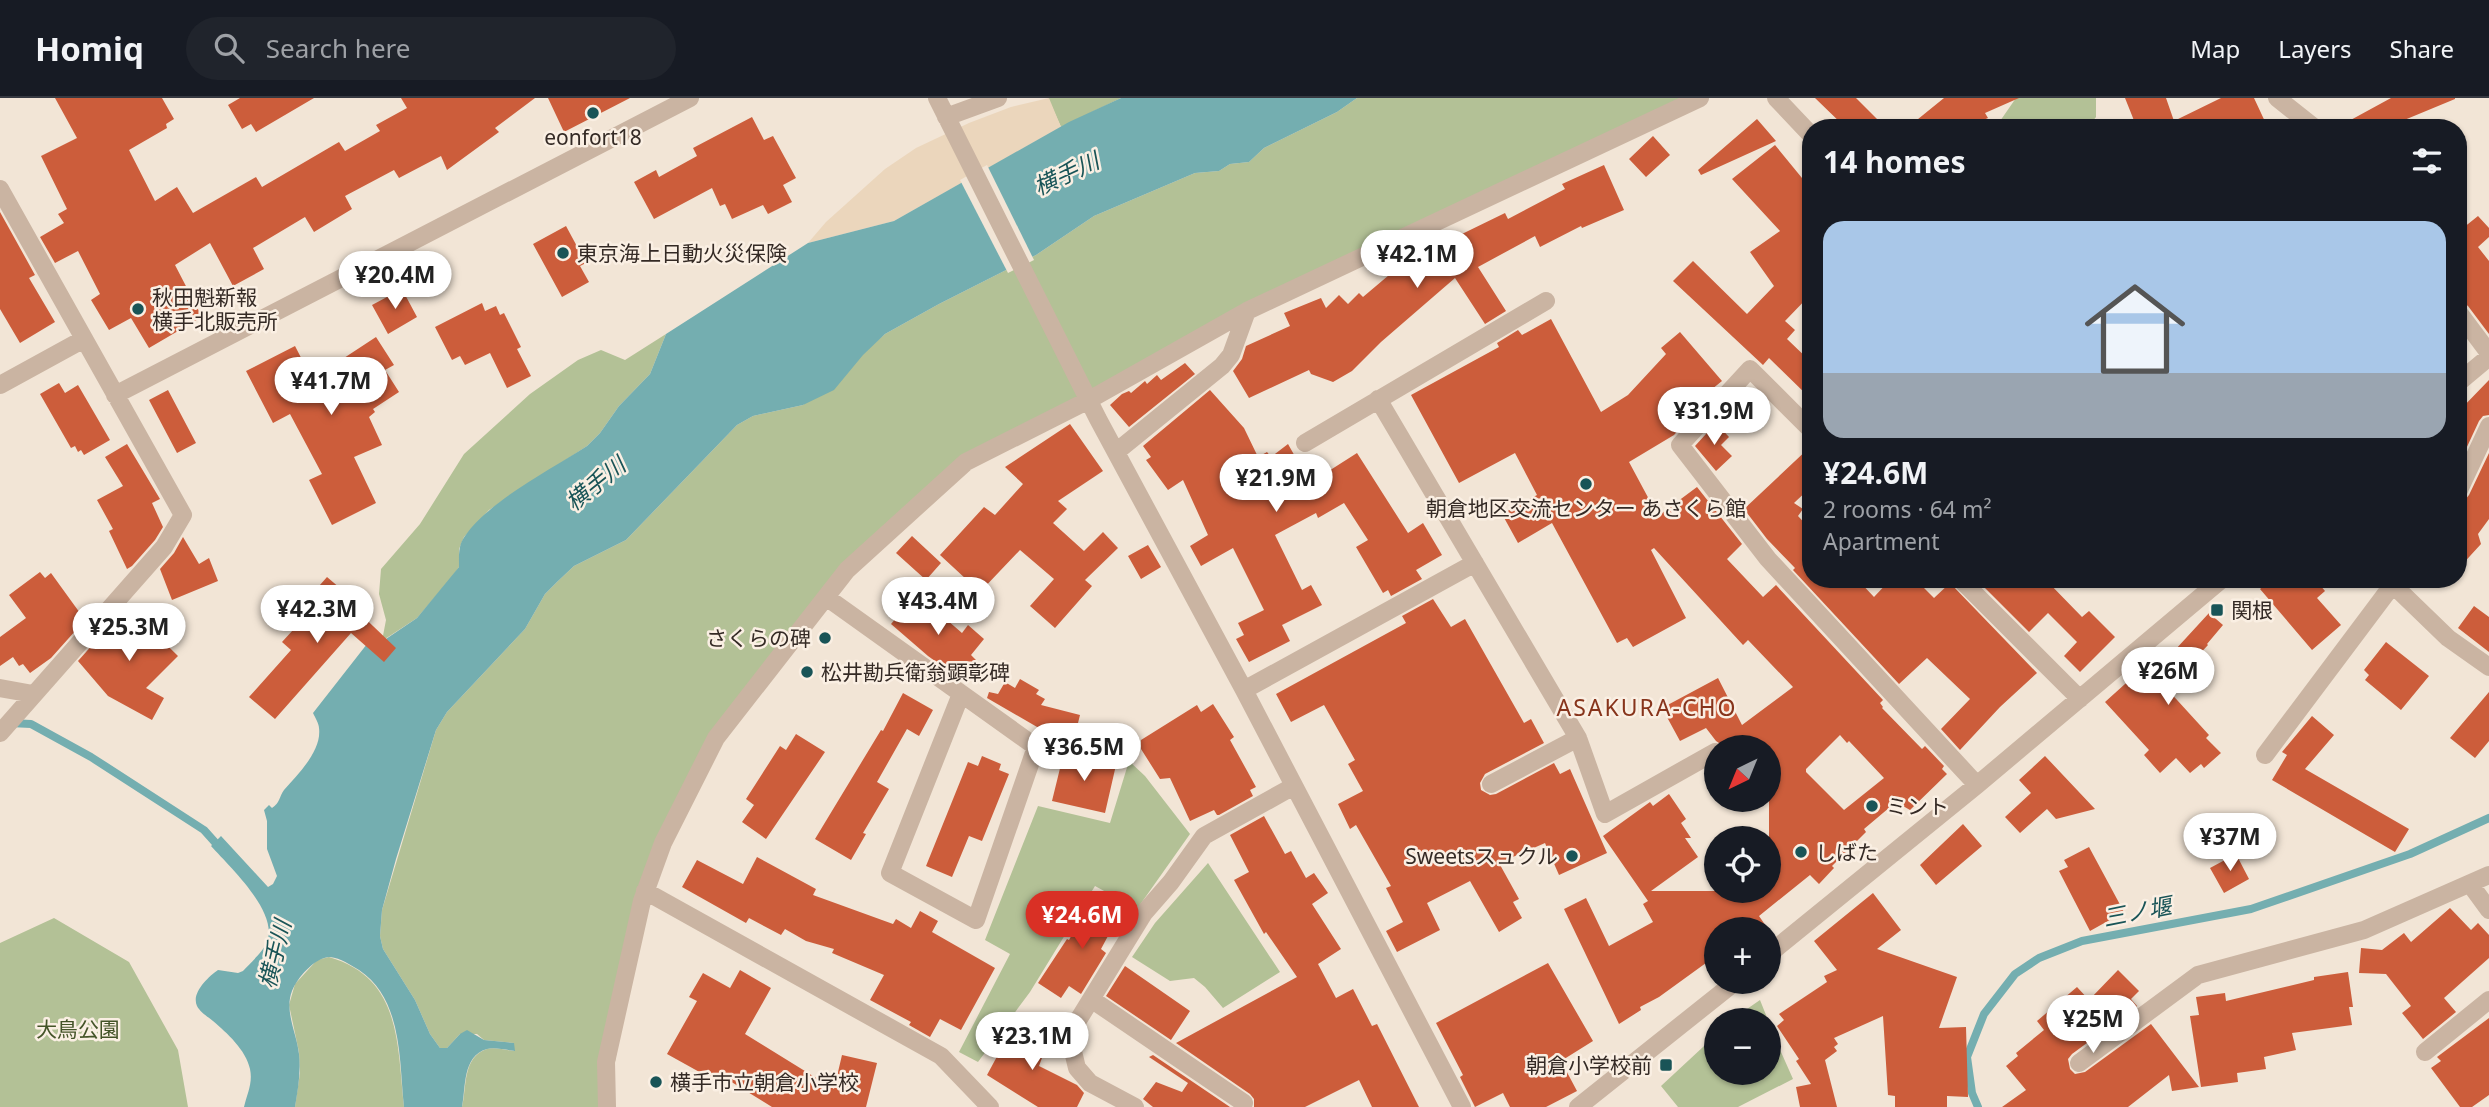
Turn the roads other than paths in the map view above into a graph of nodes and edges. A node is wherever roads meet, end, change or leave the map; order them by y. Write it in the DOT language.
graph roads {
  1 [pos="691,98"];
  2 [pos="937,98"];
  3 [pos="998,98"];
  4 [pos="1700,98"];
  5 [pos="1776,98"];
  6 [pos="2277,98"];
  7 [pos="2304,119"];
  8 [pos="948,120"];
  9 [pos="1802,125"];
  10 [pos="0,189"];
  11 [pos="1546,301"];
  12 [pos="1247,311"];
  13 [pos="2467,324"];
  14 [pos="84,339"];
  15 [pos="2489,355"];
  16 [pos="2467,375"];
  17 [pos="0,385"];
  18 [pos="115,396"];
  19 [pos="1378,399"];
  20 [pos="1089,400"];
  21 [pos="1802,421"];
  22 [pos="2489,426"];
  23 [pos="1305,443"];
  24 [pos="1116,452"];
  25 [pos="2467,473"];
  26 [pos="1475,563"];
  27 [pos="1969,588"];
  28 [pos="2211,588"];
  29 [pos="2387,588"];
  30 [pos="2399,588"];
  31 [pos="826,597"];
  32 [pos="2489,667"];
  33 [pos="0,688"];
  34 [pos="1244,690"];
  35 [pos="33,694"];
  36 [pos="961,694"];
  37 [pos="2080,699"];
  38 [pos="0,733"];
  39 [pos="1578,738"];
  40 [pos="2265,755"];
  41 [pos="1704,757"];
  42 [pos="1491,784"];
  43 [pos="1977,785"];
  44 [pos="1294,786"];
  45 [pos="2489,875"];
  46 [pos="2470,884"];
  47 [pos="645,891"];
  48 [pos="2489,910"];
  49 [pos="1781,944"];
  50 [pos="1720,994"];
  51 [pos="1091,999"];
  52 [pos="2489,1000"];
  53 [pos="2425,1052"];
  54 [pos="2079,1063"];
  55 [pos="1244,1103"];
  56 [pos="607,1107"];
  57 [pos="990,1107"];
  58 [pos="1135,1107"];
  59 [pos="1462,1107"];
  60 [pos="1578,1107"];
  1 -- 18 [label="street"];
  2 -- 8 [label="street"];
  3 -- 8 [label="street"];
  4 -- 12 [label="street"];
  5 -- 9 [label="street"];
  6 -- 7 [label="street"];
  8 -- 20 [label="street"];
  10 -- 14 [label="street"];
  11 -- 19 [label="street"];
  12 -- 20 [label="street"];
  12 -- 24 [label="street"];
  13 -- 15 [label="street"];
  14 -- 17 [label="street"];
  14 -- 18 [label="street"];
  15 -- 16 [label="street"];
  18 -- 35 [label="street"];
  19 -- 23 [label="street"];
  19 -- 26 [label="street"];
  20 -- 24 [label="street"];
  20 -- 31 [label="street"];
  21 -- 43 [label="street"];
  22 -- 25 [label="street"];
  24 -- 34 [label="street"];
  26 -- 34 [label="street"];
  26 -- 39 [label="street"];
  27 -- 37 [label="street"];
  28 -- 37 [label="street"];
  29 -- 40 [label="street"];
  30 -- 32 [label="street"];
  31 -- 36 [label="street"];
  31 -- 47 [label="street"];
  33 -- 35 [label="street"];
  34 -- 44 [label="street"];
  35 -- 38 [label="street"];
  36 -- 36 [label="street"];
  37 -- 43 [label="street"];
  39 -- 41 [label="street"];
  39 -- 42 [label="street"];
  43 -- 49 [label="street"];
  44 -- 51 [label="street"];
  44 -- 59 [label="street"];
  45 -- 46 [label="street"];
  46 -- 48 [label="street"];
  46 -- 54 [label="street"];
  47 -- 56 [label="street"];
  47 -- 57 [label="street"];
  50 -- 60 [label="street"];
  51 -- 55 [label="street"];
  51 -- 58 [label="street"];
  52 -- 53 [label="street"];
}
